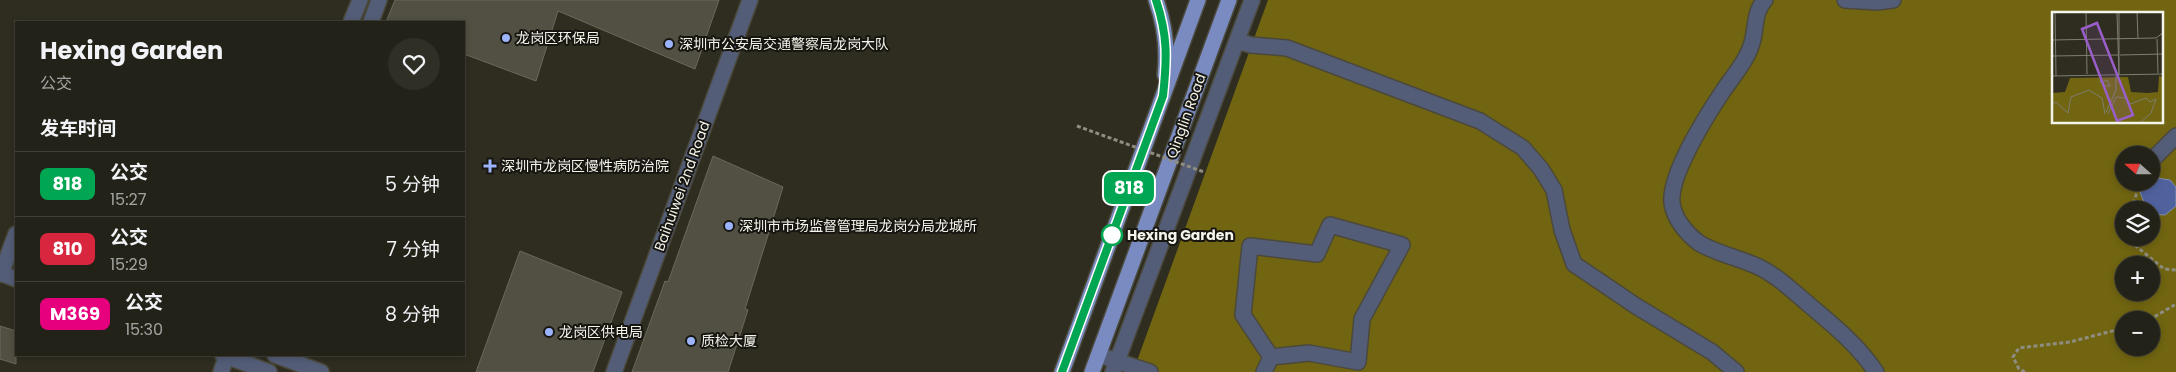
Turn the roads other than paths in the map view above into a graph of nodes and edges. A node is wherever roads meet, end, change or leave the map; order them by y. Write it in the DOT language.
graph roads {
  1 [pos="360,0"];
  2 [pos="379,0"];
  3 [pos="750,0"];
  4 [pos="1156,0"];
  5 [pos="1198,0"];
  6 [pos="1229,0"];
  7 [pos="1252,0"];
  8 [pos="1765,0"];
  9 [pos="1845,0"];
  10 [pos="1893,0"];
  11 [pos="351,21"];
  12 [pos="371,21"];
  13 [pos="1237,41"];
  14 [pos="1163,96"];
  15 [pos="2176,136"];
  16 [pos="2160,152"];
  17 [pos="15,237"];
  18 [pos="8,257"];
  19 [pos="1,274"];
  20 [pos="15,279"];
  21 [pos="1098,355"];
  22 [pos="226,356"];
  23 [pos="278,356"];
  24 [pos="1271,356"];
  25 [pos="248,364"];
  26 [pos="1115,367"];
  27 [pos="221,372"];
  28 [pos="269,372"];
  29 [pos="321,372"];
  30 [pos="614,372"];
  31 [pos="1062,372"];
  32 [pos="1092,372"];
  33 [pos="1150,372"];
  34 [pos="1264,372"];
  35 [pos="1736,372"];
  36 [pos="1876,372"];
  1 -- 11 [label="street"];
  2 -- 12 [label="street"];
  3 -- 30 [label="street, Baihuiwei 2nd Road"];
  4 -- 14 [label="main road"];
  5 -- 14 [label="main road, Qinglin Road"];
  6 -- 21 [label="main road, Qinglin Road"];
  7 -- 13 [label="street"];
  8 -- 36 [label="street"];
  9 -- 10 [label="street"];
  13 -- 26 [label="street"];
  13 -- 35 [label="street"];
  14 -- 31 [label="main road, Qinglin Road"];
  15 -- 16 [label="street"];
  17 -- 18 [label="street"];
  18 -- 19 [label="street"];
  19 -- 20 [label="street"];
  21 -- 26 [label="street"];
  21 -- 32 [label="main road, Qinglin Road"];
  22 -- 25 [label="street"];
  22 -- 27 [label="street"];
  23 -- 29 [label="street"];
  24 -- 24 [label="street"];
  24 -- 34 [label="street"];
  25 -- 28 [label="street"];
  26 -- 33 [label="street"];
}
